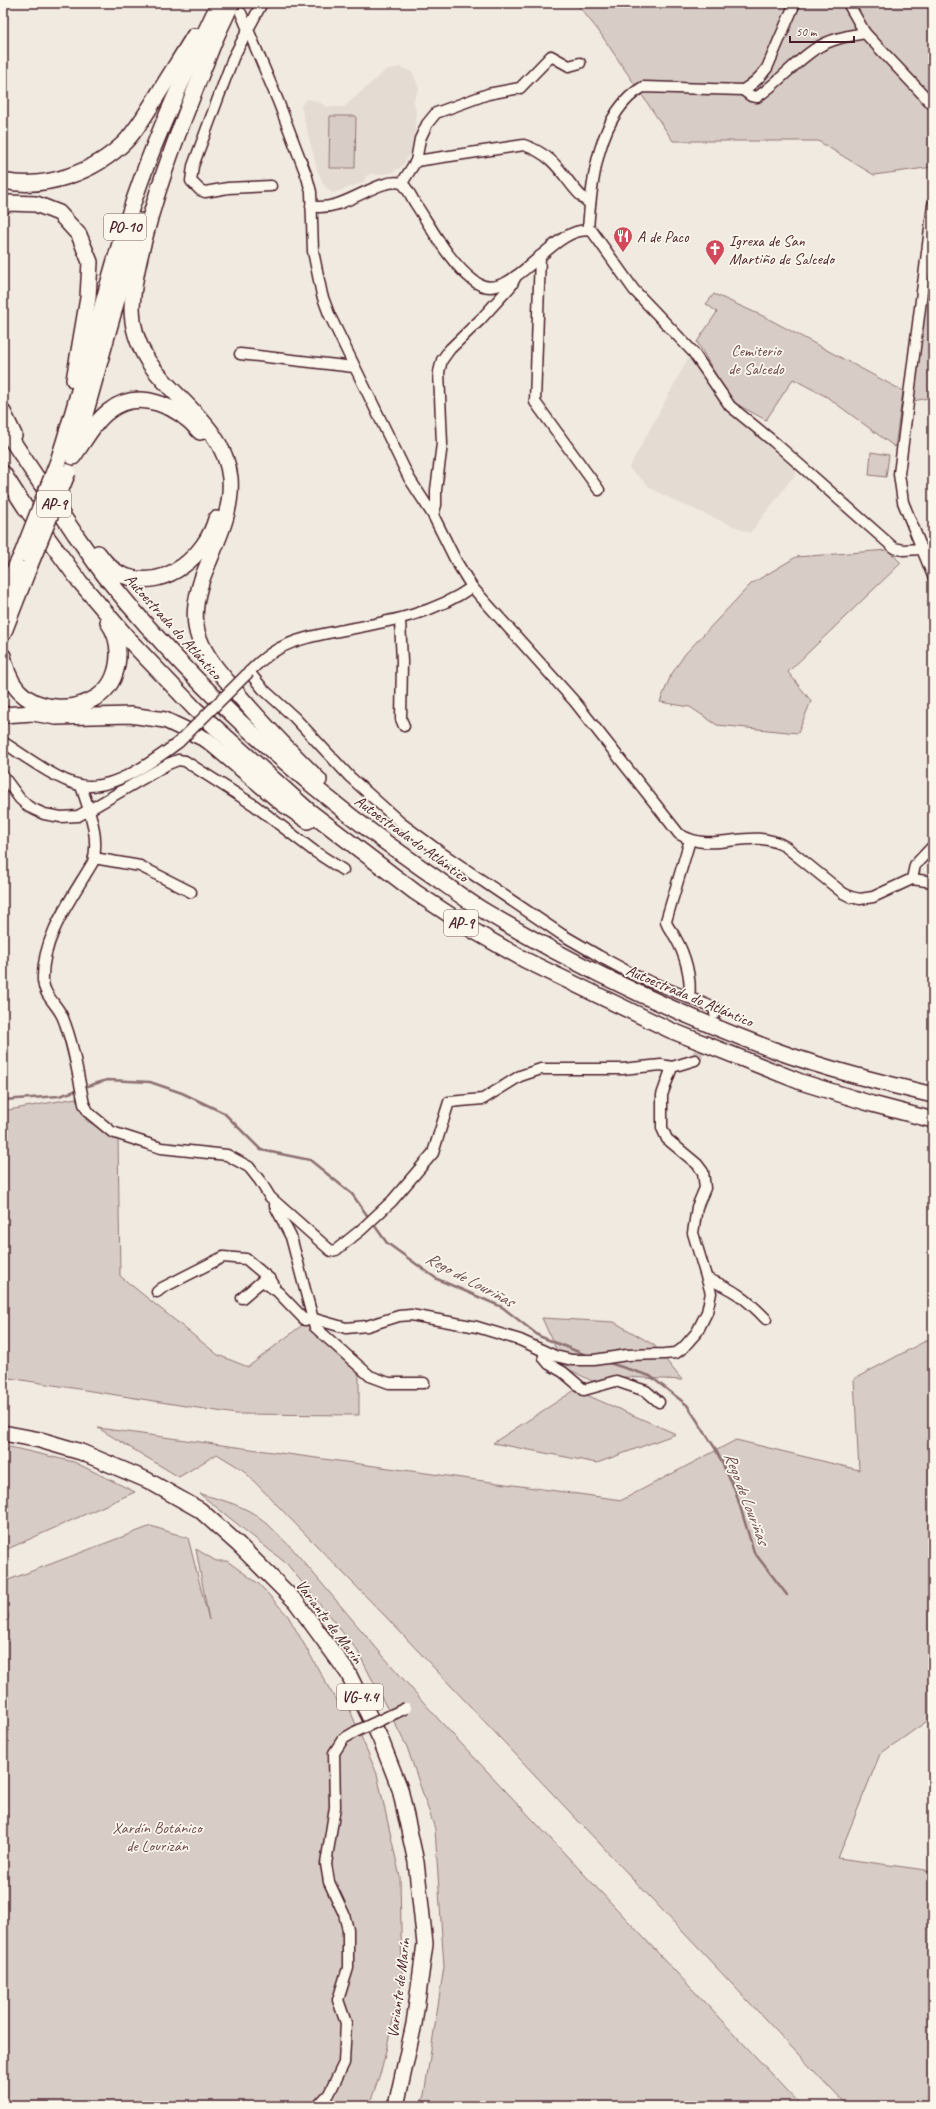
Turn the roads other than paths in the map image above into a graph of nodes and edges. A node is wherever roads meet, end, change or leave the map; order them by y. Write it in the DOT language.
graph roads {
  1 [pos="215,3"];
  2 [pos="219,3"];
  3 [pos="262,3"];
  4 [pos="795,3"];
  5 [pos="848,3"];
  6 [pos="236,8"];
  7 [pos="219,29"];
  8 [pos="248,32"];
  9 [pos="865,33"];
  10 [pos="580,63"];
  11 [pos="743,90"];
  12 [pos="933,105"];
  13 [pos="416,161"];
  14 [pos="3,181"];
  15 [pos="402,182"];
  16 [pos="271,186"];
  17 [pos="590,204"];
  18 [pos="933,205"];
  19 [pos="3,206"];
  20 [pos="311,206"];
  21 [pos="588,230"];
  22 [pos="540,256"];
  23 [pos="516,276"];
  24 [pos="240,354"];
  25 [pos="354,367"];
  26 [pos="3,412"];
  27 [pos="3,426"];
  28 [pos="64,444"];
  29 [pos="73,457"];
  30 [pos="63,467"];
  31 [pos="30,469"];
  32 [pos="3,473"];
  33 [pos="3,484"];
  34 [pos="599,490"];
  35 [pos="25,507"];
  36 [pos="432,515"];
  37 [pos="922,549"];
  38 [pos="27,564"];
  39 [pos="933,576"];
  40 [pos="80,582"];
  41 [pos="472,587"];
  42 [pos="5,589"];
  43 [pos="3,617"];
  44 [pos="400,620"];
  45 [pos="3,634"];
  46 [pos="3,656"];
  47 [pos="249,672"];
  48 [pos="3,715"];
  49 [pos="404,726"];
  50 [pos="3,742"];
  51 [pos="3,776"];
  52 [pos="81,786"];
  53 [pos="89,810"];
  54 [pos="378,838"];
  55 [pos="690,840"];
  56 [pos="933,846"];
  57 [pos="94,858"];
  58 [pos="343,870"];
  59 [pos="912,879"];
  60 [pos="933,882"];
  61 [pos="191,892"];
  62 [pos="415,892"];
  63 [pos="689,998"];
  64 [pos="716,1014"];
  65 [pos="696,1060"];
  66 [pos="672,1067"];
  67 [pos="933,1095"];
  68 [pos="933,1120"];
  69 [pos="270,1197"];
  70 [pos="708,1279"];
  71 [pos="158,1292"];
  72 [pos="278,1292"];
  73 [pos="242,1298"];
  74 [pos="311,1318"];
  75 [pos="766,1319"];
  76 [pos="544,1352"];
  77 [pos="424,1383"];
  78 [pos="659,1402"];
  79 [pos="3,1433"];
  80 [pos="406,1708"];
  81 [pos="318,2106"];
  82 [pos="396,2106"];
  1 -- 14 [label="highway"];
  2 -- 28 [label="highway, PO-10"];
  3 -- 8 [label="street"];
  4 -- 11 [label="street"];
  5 -- 9 [label="street"];
  6 -- 7 [label="highway, PO-10"];
  6 -- 8 [label="street"];
  7 -- 29 [label="highway, PO-10"];
  7 -- 54 [label="highway"];
  8 -- 16 [label="street"];
  8 -- 20 [label="street"];
  9 -- 11 [label="street"];
  9 -- 12 [label="street"];
  10 -- 13 [label="street"];
  11 -- 17 [label="street"];
  13 -- 15 [label="street"];
  13 -- 17 [label="street"];
  15 -- 20 [label="street"];
  15 -- 23 [label="street"];
  17 -- 21 [label="street"];
  18 -- 37 [label="street"];
  19 -- 28 [label="highway"];
  20 -- 25 [label="street"];
  21 -- 22 [label="street"];
  21 -- 37 [label="street"];
  22 -- 23 [label="street"];
  22 -- 34 [label="street"];
  23 -- 36 [label="street"];
  24 -- 25 [label="street"];
  25 -- 36 [label="street"];
  26 -- 31 [label="highway"];
  27 -- 31 [label="highway, Autoestrada do Atlántico / AP-9"];
  28 -- 30 [label="highway, PO-10"];
  29 -- 30 [label="highway, PO-10"];
  29 -- 31 [label="highway"];
  30 -- 38 [label="highway, bridge"];
  31 -- 54 [label="highway, Autoestrada do Atlántico / AP-9"];
  32 -- 35 [label="highway, AP-9"];
  33 -- 35 [label="highway"];
  35 -- 40 [label="highway, AP-9"];
  36 -- 41 [label="street"];
  37 -- 39 [label="street"];
  38 -- 42 [label="highway"];
  38 -- 43 [label="highway"];
  38 -- 45 [label="highway"];
  40 -- 46 [label="highway"];
  40 -- 62 [label="highway, AP-9"];
  41 -- 44 [label="street"];
  41 -- 55 [label="street"];
  44 -- 47 [label="street"];
  44 -- 49 [label="street"];
  47 -- 52 [label="street, bridge"];
  47 -- 63 [label="street"];
  48 -- 62 [label="highway"];
  50 -- 52 [label="street"];
  51 -- 53 [label="street"];
  52 -- 53 [label="street"];
  53 -- 57 [label="street"];
  53 -- 58 [label="street"];
  54 -- 67 [label="highway, Autoestrada do Atlántico / AP-9"];
  55 -- 59 [label="street"];
  55 -- 63 [label="street"];
  56 -- 59 [label="street"];
  57 -- 61 [label="street"];
  57 -- 69 [label="street"];
  59 -- 60 [label="street"];
  62 -- 68 [label="highway, AP-9"];
  63 -- 64 [label="street"];
  65 -- 66 [label="street"];
  66 -- 69 [label="street"];
  66 -- 70 [label="street"];
  69 -- 74 [label="street"];
  70 -- 75 [label="street"];
  70 -- 76 [label="street"];
  71 -- 72 [label="street"];
  72 -- 73 [label="street"];
  72 -- 74 [label="street"];
  74 -- 76 [label="street"];
  74 -- 77 [label="street"];
  76 -- 78 [label="street"];
  79 -- 82 [label="highway, Variante de Marín / VG-4.4"];
  80 -- 81 [label="street, bridge"];
}
